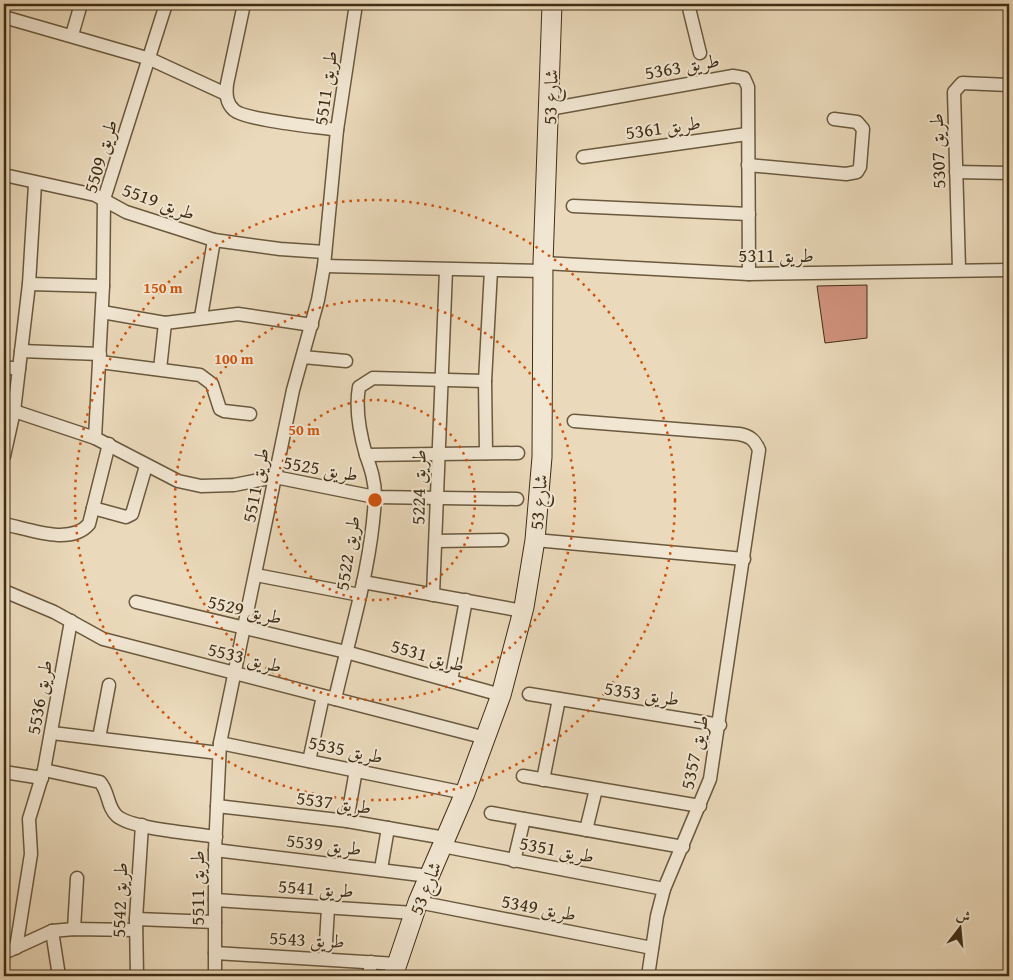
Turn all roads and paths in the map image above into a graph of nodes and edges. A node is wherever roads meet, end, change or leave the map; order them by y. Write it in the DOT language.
graph roads {
  1 [pos="81,4"];
  2 [pos="166,4"];
  3 [pos="244,4"];
  4 [pos="356,4"];
  5 [pos="552,4"];
  6 [pos="688,4"];
  7 [pos="4,16"];
  8 [pos="72,36"];
  9 [pos="700,53"];
  10 [pos="150,59"];
  11 [pos="1009,85"];
  12 [pos="226,94"];
  13 [pos="550,109"];
  14 [pos="834,119"];
  15 [pos="337,130"];
  16 [pos="747,134"];
  17 [pos="583,157"];
  18 [pos="748,165"];
  19 [pos="956,172"];
  20 [pos="1009,173"];
  21 [pos="4,176"];
  22 [pos="35,184"];
  23 [pos="104,199"];
  24 [pos="573,206"];
  25 [pos="749,214"];
  26 [pos="214,240"];
  27 [pos="325,252"];
  28 [pos="324,266"];
  29 [pos="543,267"];
  30 [pos="959,269"];
  31 [pos="446,270"];
  32 [pos="491,270"];
  33 [pos="1009,270"];
  34 [pos="749,274"];
  35 [pos="29,284"];
  36 [pos="104,286"];
  37 [pos="102,312"];
  38 [pos="201,318"];
  39 [pos="166,323"];
  40 [pos="312,325"];
  41 [pos="21,351"];
  42 [pos="100,358"];
  43 [pos="303,358"];
  44 [pos="346,361"];
  45 [pos="4,367"];
  46 [pos="19,369"];
  47 [pos="160,369"];
  48 [pos="440,380"];
  49 [pos="486,381"];
  50 [pos="14,411"];
  51 [pos="250,414"];
  52 [pos="574,421"];
  53 [pos="95,438"];
  54 [pos="109,444"];
  55 [pos="438,453"];
  56 [pos="486,453"];
  57 [pos="518,453"];
  58 [pos="366,454"];
  59 [pos="4,456"];
  60 [pos="146,466"];
  61 [pos="276,477"];
  62 [pos="375,497"];
  63 [pos="438,498"];
  64 [pos="517,499"];
  65 [pos="93,508"];
  66 [pos="4,524"];
  67 [pos="502,540"];
  68 [pos="535,540"];
  69 [pos="436,541"];
  70 [pos="744,558"];
  71 [pos="256,576"];
  72 [pos="362,589"];
  73 [pos="4,591"];
  74 [pos="433,595"];
  75 [pos="466,600"];
  76 [pos="136,602"];
  77 [pos="523,611"];
  78 [pos="71,622"];
  79 [pos="242,628"];
  80 [pos="346,652"];
  81 [pos="233,674"];
  82 [pos="451,681"];
  83 [pos="109,685"];
  84 [pos="529,694"];
  85 [pos="501,695"];
  86 [pos="329,698"];
  87 [pos="559,699"];
  88 [pos="720,725"];
  89 [pos="52,733"];
  90 [pos="99,738"];
  91 [pos="486,738"];
  92 [pos="220,748"];
  93 [pos="309,761"];
  94 [pos="356,770"];
  95 [pos="4,772"];
  96 [pos="43,774"];
  97 [pos="523,776"];
  98 [pos="543,780"];
  99 [pos="596,788"];
  100 [pos="464,793"];
  101 [pos="217,806"];
  102 [pos="700,806"];
  103 [pos="491,813"];
  104 [pos="524,819"];
  105 [pos="346,822"];
  106 [pos="142,825"];
  107 [pos="388,828"];
  108 [pos="586,830"];
  109 [pos="216,837"];
  110 [pos="444,842"];
  111 [pos="683,847"];
  112 [pos="215,850"];
  113 [pos="514,861"];
  114 [pos="381,869"];
  115 [pos="429,876"];
  116 [pos="77,878"];
  117 [pos="664,889"];
  118 [pos="215,900"];
  119 [pos="328,908"];
  120 [pos="416,908"];
  121 [pos="215,922"];
  122 [pos="136,924"];
  123 [pos="74,929"];
  124 [pos="52,931"];
  125 [pos="652,948"];
  126 [pos="10,950"];
  127 [pos="215,953"];
  128 [pos="325,959"];
  129 [pos="371,962"];
  130 [pos="395,970"];
  131 [pos="58,976"];
  132 [pos="137,976"];
  133 [pos="215,976"];
  134 [pos="369,976"];
  135 [pos="648,976"];
  1 -- 8 [label="street"];
  2 -- 10 [label="street, طريق 5509"];
  3 -- 12 [label="street"];
  4 -- 15 [label="street, طريق 5511"];
  5 -- 13 [label="street, شارع 53"];
  6 -- 9 [label="street"];
  7 -- 8 [label="street"];
  8 -- 10 [label="street"];
  10 -- 12 [label="street"];
  10 -- 23 [label="street, طريق 5509"];
  11 -- 19 [label="street, طريق 5307"];
  12 -- 15 [label="street"];
  13 -- 16 [label="street, طريق 5363"];
  13 -- 29 [label="street, شارع 53"];
  14 -- 18 [label="street"];
  15 -- 27 [label="street, طريق 5511"];
  16 -- 17 [label="street, طريق 5361"];
  16 -- 18 [label="street, طريق 5363"];
  18 -- 25 [label="street, طريق 5363"];
  19 -- 20 [label="street"];
  19 -- 30 [label="street, طريق 5307"];
  21 -- 22 [label="street, طريق 5519"];
  22 -- 23 [label="street, طريق 5519"];
  22 -- 35 [label="street"];
  23 -- 26 [label="street, طريق 5519"];
  23 -- 36 [label="street, طريق 5509"];
  24 -- 25 [label="street"];
  25 -- 34 [label="street, طريق 5363"];
  26 -- 27 [label="street, طريق 5519"];
  26 -- 38 [label="street, طريق 5519"];
  27 -- 28 [label="street, طريق 5511"];
  28 -- 31 [label="street"];
  28 -- 40 [label="street, طريق 5511"];
  29 -- 32 [label="street"];
  29 -- 34 [label="street, طريق 5311"];
  29 -- 68 [label="street, شارع 53"];
  30 -- 33 [label="street, طريق 5311"];
  30 -- 34 [label="street, طريق 5311"];
  31 -- 32 [label="street"];
  31 -- 48 [label="street, طريق 5224"];
  32 -- 49 [label="street"];
  35 -- 36 [label="street"];
  35 -- 41 [label="street"];
  36 -- 37 [label="street, طريق 5509"];
  37 -- 39 [label="street"];
  37 -- 42 [label="street, طريق 5509"];
  38 -- 39 [label="street"];
  38 -- 40 [label="street"];
  39 -- 47 [label="street"];
  40 -- 43 [label="street, طريق 5511"];
  41 -- 42 [label="street"];
  41 -- 46 [label="street"];
  42 -- 47 [label="street"];
  42 -- 53 [label="street, طريق 5509"];
  43 -- 44 [label="street"];
  43 -- 61 [label="street, طريق 5511"];
  45 -- 46 [label="street"];
  46 -- 50 [label="street"];
  47 -- 51 [label="street"];
  48 -- 49 [label="street"];
  48 -- 55 [label="street, طريق 5224"];
  48 -- 58 [label="street, طريق 5522"];
  49 -- 56 [label="street"];
  50 -- 53 [label="street, طريق 5525"];
  50 -- 59 [label="street"];
  52 -- 70 [label="street, طريق 5357"];
  53 -- 54 [label="street, طريق 5525"];
  54 -- 60 [label="street, طريق 5525"];
  54 -- 65 [label="street"];
  55 -- 56 [label="street"];
  55 -- 58 [label="street"];
  55 -- 63 [label="street, طريق 5224"];
  56 -- 57 [label="street"];
  58 -- 62 [label="street, طريق 5522"];
  60 -- 61 [label="street, طريق 5525"];
  60 -- 65 [label="street"];
  61 -- 62 [label="street, طريق 5525"];
  61 -- 71 [label="street, طريق 5511"];
  62 -- 63 [label="street, طريق 5525"];
  62 -- 72 [label="street, طريق 5522"];
  63 -- 64 [label="street, طريق 5525"];
  63 -- 69 [label="street, طريق 5224"];
  65 -- 66 [label="street"];
  67 -- 69 [label="street"];
  68 -- 70 [label="street"];
  68 -- 77 [label="street, شارع 53"];
  69 -- 74 [label="street, طريق 5224"];
  70 -- 88 [label="street, طريق 5357"];
  71 -- 72 [label="street"];
  71 -- 79 [label="street, طريق 5511"];
  72 -- 74 [label="street"];
  72 -- 80 [label="street, طريق 5522"];
  73 -- 78 [label="street, طريق 5533"];
  74 -- 75 [label="street"];
  75 -- 77 [label="street"];
  75 -- 82 [label="street"];
  76 -- 79 [label="street, طريق 5529"];
  77 -- 85 [label="street, شارع 53"];
  78 -- 81 [label="street, طريق 5533"];
  78 -- 89 [label="street, طريق 5536"];
  79 -- 80 [label="street, طريق 5529"];
  79 -- 81 [label="street, طريق 5511"];
  80 -- 82 [label="street, طريق 5531"];
  80 -- 86 [label="street, طريق 5522"];
  81 -- 86 [label="street, طريق 5533"];
  81 -- 92 [label="street, طريق 5511"];
  82 -- 85 [label="street, طريق 5531"];
  83 -- 90 [label="street"];
  84 -- 87 [label="street, طريق 5353"];
  85 -- 91 [label="street, شارع 53"];
  86 -- 91 [label="street, طريق 5533"];
  86 -- 93 [label="street, طريق 5522"];
  87 -- 88 [label="street, طريق 5353"];
  87 -- 98 [label="street"];
  88 -- 102 [label="street, طريق 5357"];
  89 -- 90 [label="street, طريق 5535"];
  89 -- 96 [label="street, طريق 5536"];
  90 -- 92 [label="street, طريق 5535"];
  91 -- 100 [label="street, شارع 53"];
  92 -- 93 [label="street, طريق 5535"];
  92 -- 101 [label="street, طريق 5511"];
  93 -- 94 [label="street, طريق 5535"];
  94 -- 100 [label="street, طريق 5535"];
  94 -- 105 [label="street"];
  95 -- 96 [label="street"];
  96 -- 106 [label="street"];
  96 -- 126 [label="street, طريق 5536"];
  97 -- 98 [label="street"];
  98 -- 99 [label="street"];
  99 -- 102 [label="street"];
  99 -- 108 [label="street"];
  100 -- 110 [label="street, شارع 53"];
  101 -- 105 [label="street, طريق 5537"];
  101 -- 109 [label="street, طريق 5511"];
  102 -- 111 [label="street, طريق 5357"];
  103 -- 104 [label="street, طريق 5351"];
  104 -- 108 [label="street, طريق 5351"];
  104 -- 113 [label="street"];
  105 -- 107 [label="street, طريق 5537"];
  106 -- 109 [label="street"];
  106 -- 122 [label="street, طريق 5542"];
  107 -- 110 [label="street, طريق 5537"];
  107 -- 114 [label="street"];
  108 -- 111 [label="street, طريق 5351"];
  109 -- 112 [label="street, طريق 5511"];
  110 -- 113 [label="street, طريق 5351"];
  110 -- 115 [label="street, شارع 53"];
  111 -- 117 [label="street, طريق 5357"];
  112 -- 114 [label="street, طريق 5539"];
  112 -- 118 [label="street, طريق 5511"];
  113 -- 117 [label="street, طريق 5351"];
  114 -- 115 [label="street, طريق 5539"];
  115 -- 120 [label="street, شارع 53"];
  116 -- 123 [label="street"];
  117 -- 125 [label="street, طريق 5357"];
  118 -- 119 [label="street, طريق 5541"];
  118 -- 121 [label="street, طريق 5511"];
  119 -- 120 [label="street, طريق 5541"];
  119 -- 128 [label="street"];
  120 -- 125 [label="street, طريق 5349"];
  120 -- 130 [label="street, شارع 53"];
  121 -- 122 [label="street"];
  121 -- 127 [label="street, طريق 5511"];
  122 -- 123 [label="street"];
  122 -- 132 [label="street, طريق 5542"];
  123 -- 124 [label="street"];
  124 -- 126 [label="street"];
  124 -- 131 [label="street"];
  125 -- 135 [label="street, طريق 5357"];
  127 -- 128 [label="street, طريق 5543"];
  127 -- 133 [label="street, طريق 5511"];
  128 -- 129 [label="street, طريق 5543"];
  129 -- 130 [label="street, طريق 5543"];
  129 -- 134 [label="street"];
}
